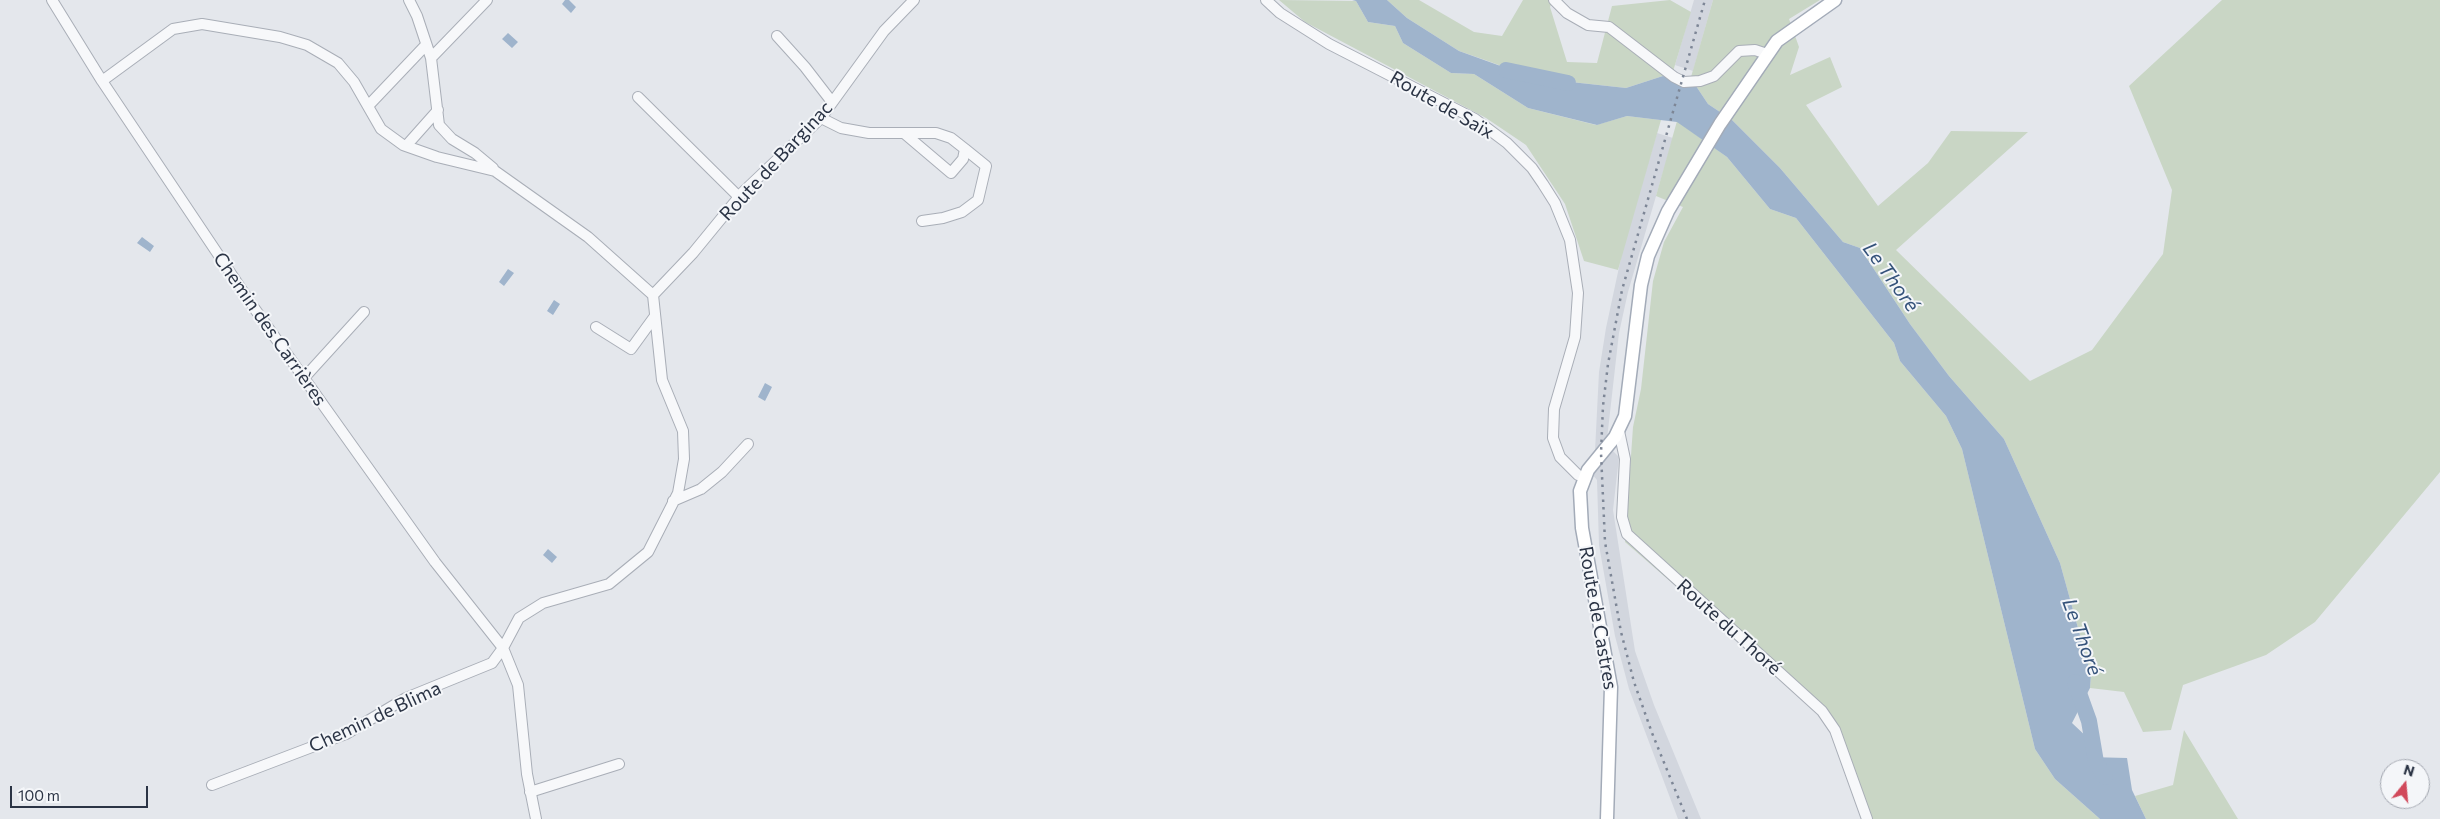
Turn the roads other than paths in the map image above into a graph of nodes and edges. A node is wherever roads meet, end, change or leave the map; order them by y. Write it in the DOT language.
graph roads {
  1 [pos="52,0"];
  2 [pos="409,0"];
  3 [pos="487,0"];
  4 [pos="914,0"];
  5 [pos="1266,0"];
  6 [pos="1554,0"];
  7 [pos="1835,0"];
  8 [pos="777,36"];
  9 [pos="425,46"];
  10 [pos="1767,54"];
  11 [pos="431,58"];
  12 [pos="102,81"];
  13 [pos="638,97"];
  14 [pos="832,102"];
  15 [pos="368,106"];
  16 [pos="438,110"];
  17 [pos="821,118"];
  18 [pos="905,134"];
  19 [pos="406,146"];
  20 [pos="965,149"];
  21 [pos="495,171"];
  22 [pos="739,197"];
  23 [pos="922,221"];
  24 [pos="653,295"];
  25 [pos="364,312"];
  26 [pos="655,316"];
  27 [pos="596,327"];
  28 [pos="304,378"];
  29 [pos="1619,430"];
  30 [pos="748,444"];
  31 [pos="1584,477"];
  32 [pos="673,501"];
  33 [pos="503,648"];
  34 [pos="619,764"];
  35 [pos="212,785"];
  36 [pos="530,792"];
  37 [pos="536,819"];
  38 [pos="1607,819"];
  39 [pos="1867,819"];
  1 -- 12 [label="street, Chemin des Carrières"];
  2 -- 9 [label="street"];
  3 -- 11 [label="street"];
  4 -- 14 [label="street, Route de Barginac"];
  5 -- 31 [label="street, Route de Saïx"];
  6 -- 10 [label="street"];
  7 -- 10 [label="main road"];
  8 -- 14 [label="street"];
  9 -- 11 [label="street"];
  9 -- 15 [label="street"];
  10 -- 29 [label="main road"];
  11 -- 16 [label="street"];
  12 -- 15 [label="street"];
  12 -- 28 [label="street, Chemin des Carrières"];
  13 -- 22 [label="street"];
  14 -- 17 [label="street, Route de Barginac"];
  15 -- 19 [label="street"];
  16 -- 19 [label="street"];
  16 -- 21 [label="street"];
  17 -- 18 [label="street"];
  17 -- 22 [label="street, Route de Barginac"];
  18 -- 20 [label="street"];
  18 -- 20 [label="street"];
  19 -- 21 [label="street"];
  20 -- 23 [label="street"];
  21 -- 24 [label="street"];
  22 -- 24 [label="street, Route de Barginac"];
  24 -- 26 [label="street, Chemin de Blima"];
  25 -- 28 [label="street"];
  26 -- 27 [label="street"];
  26 -- 32 [label="street, Chemin de Blima"];
  28 -- 33 [label="street, Chemin des Carrières"];
  29 -- 31 [label="main road"];
  29 -- 39 [label="street, Route du Thoré"];
  30 -- 32 [label="street"];
  31 -- 38 [label="main road, Route de Castres"];
  32 -- 33 [label="street, Chemin de Blima"];
  33 -- 35 [label="street, Chemin de Blima"];
  33 -- 36 [label="street, Chemin des Carrières"];
  34 -- 36 [label="street"];
  36 -- 37 [label="street, Chemin des Carrières"];
}
